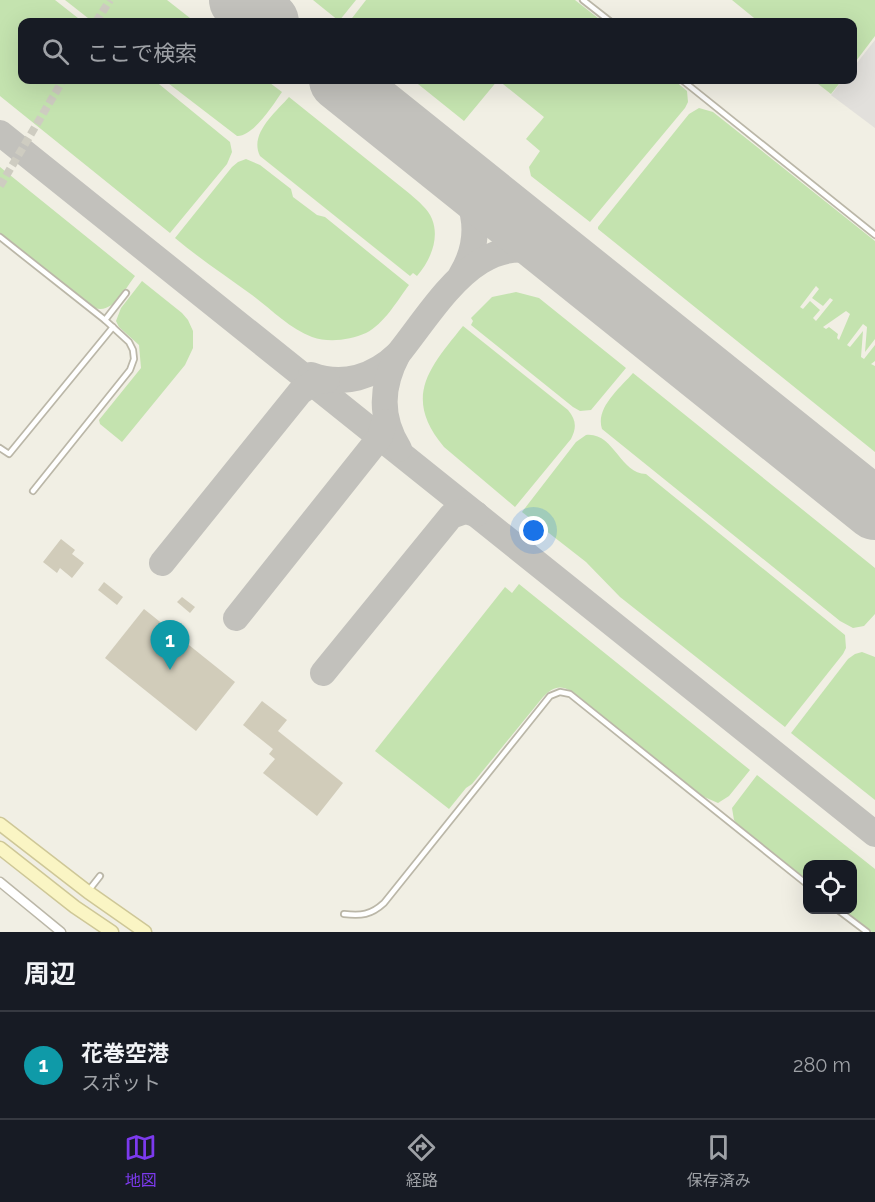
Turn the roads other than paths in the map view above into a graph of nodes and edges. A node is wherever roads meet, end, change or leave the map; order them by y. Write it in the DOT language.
graph roads {
  1 [pos="583,0"];
  2 [pos="606,18"];
  3 [pos="687,84"];
  4 [pos="875,235"];
  5 [pos="0,237"];
  6 [pos="126,293"];
  7 [pos="105,320"];
  8 [pos="113,327"];
  9 [pos="0,448"];
  10 [pos="33,491"];
  11 [pos="0,824"];
  12 [pos="0,848"];
  13 [pos="100,876"];
  14 [pos="0,882"];
  15 [pos="803,882"];
  16 [pos="88,892"];
  17 [pos="344,914"];
  18 [pos="844,914"];
  19 [pos="61,932"];
  20 [pos="112,932"];
  21 [pos="145,932"];
  22 [pos="867,932"];
  1 -- 2 [label="lane"];
  3 -- 4 [label="lane"];
  5 -- 7 [label="lane"];
  6 -- 7 [label="lane"];
  7 -- 8 [label="lane"];
  8 -- 9 [label="lane"];
  8 -- 10 [label="lane"];
  11 -- 16 [label="main road"];
  12 -- 20 [label="main road"];
  13 -- 16 [label="lane"];
  14 -- 19 [label="street"];
  15 -- 17 [label="lane"];
  16 -- 21 [label="main road"];
  18 -- 22 [label="lane"];
}
